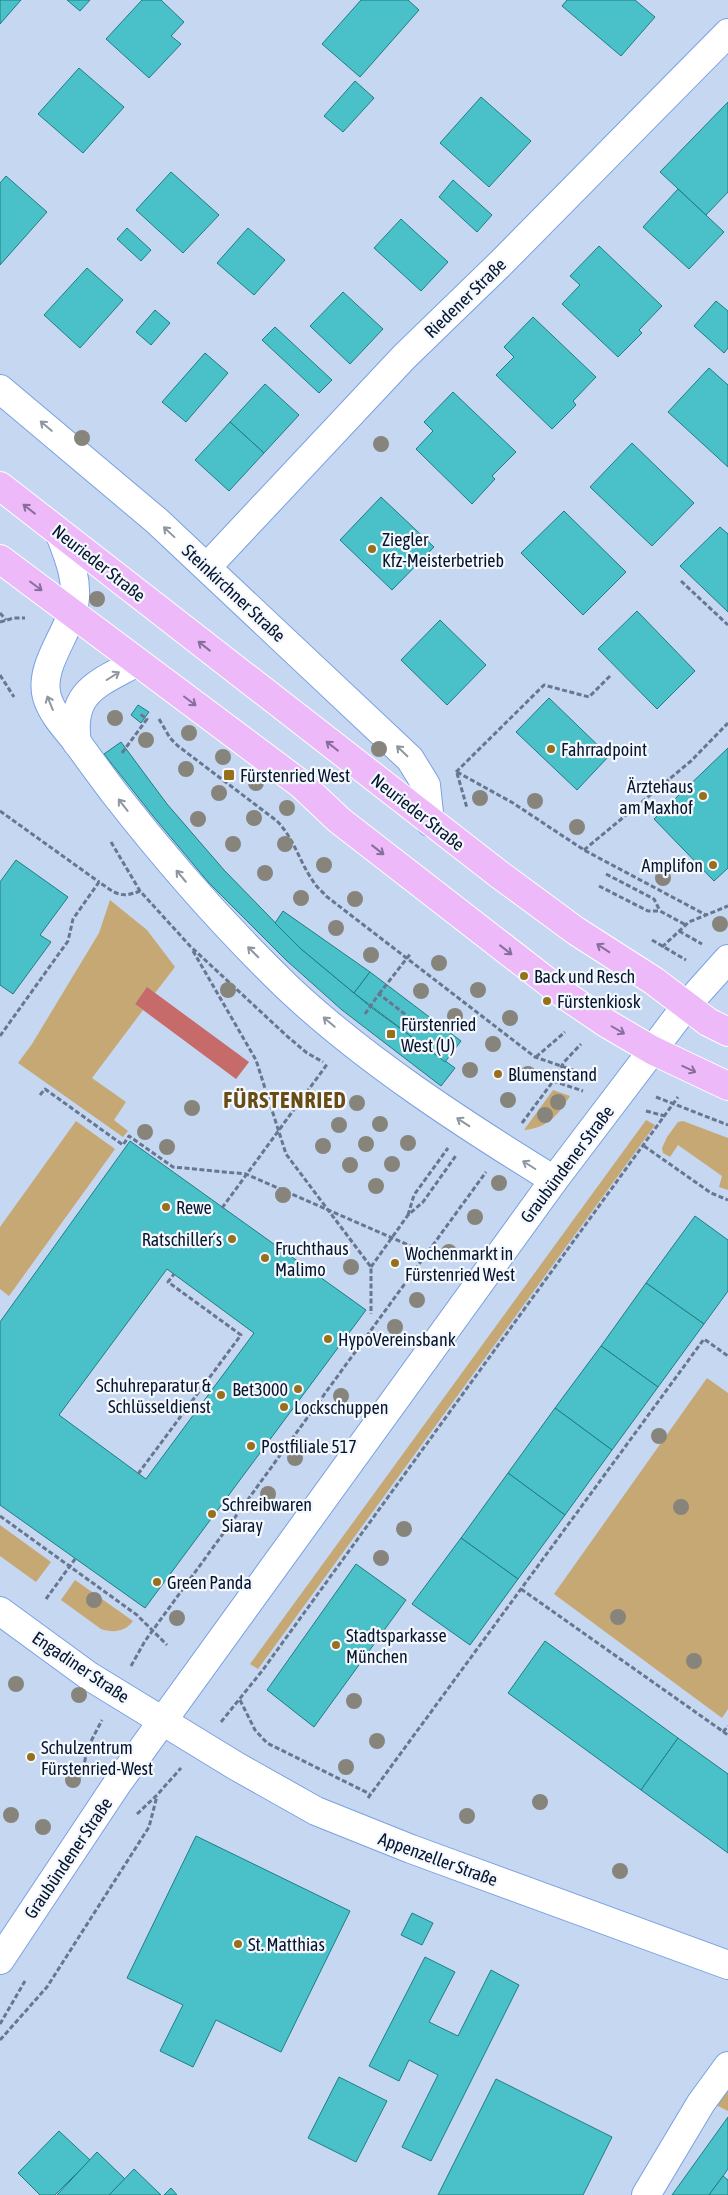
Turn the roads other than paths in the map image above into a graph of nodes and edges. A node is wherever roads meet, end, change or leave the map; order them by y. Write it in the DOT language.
graph roads {
  1 [pos="728,33"];
  2 [pos="0,388"];
  3 [pos="0,486"];
  4 [pos="59,532"];
  5 [pos="0,559"];
  6 [pos="207,567"];
  7 [pos="72,613"];
  8 [pos="137,662"];
  9 [pos="77,742"];
  10 [pos="430,822"];
  11 [pos="728,959"];
  12 [pos="686,1006"];
  13 [pos="728,1032"];
  14 [pos="652,1050"];
  15 [pos="728,1086"];
  16 [pos="554,1180"];
  17 [pos="0,1611"];
  18 [pos="163,1722"];
  19 [pos="0,1960"];
  20 [pos="728,1965"];
  21 [pos="728,2066"];
  22 [pos="646,2195"];
  1 -- 6 [label="street, Riedener Straße"];
  6 -- 2 [label="street, Steinkirchner Straße, one-way"];
  4 -- 3 [label="main road, Neurieder Straße, one-way"];
  4 -- 7 [label="street"];
  10 -- 4 [label="main road, Neurieder Straße, one-way"];
  5 -- 7 [label="main road, one-way"];
  10 -- 6 [label="street, Steinkirchner Straße, one-way"];
  7 -- 8 [label="main road"];
  9 -- 7 [label="street, one-way"];
  9 -- 8 [label="street, one-way"];
  8 -- 14 [label="main road, one-way"];
  16 -- 9 [label="street, one-way"];
  12 -- 10 [label="main road, Neurieder Straße, one-way"];
  11 -- 12 [label="street, Graubündener Straße"];
  12 -- 13 [label="main road, Neurieder Straße"];
  12 -- 14 [label="street, Graubündener Straße"];
  14 -- 15 [label="main road, one-way"];
  14 -- 16 [label="street, Graubündener Straße"];
  16 -- 18 [label="street, Graubündener Straße"];
  17 -- 18 [label="street, Engadiner Straße"];
  18 -- 19 [label="street, Graubündener Straße"];
  18 -- 20 [label="street, Appenzeller Straße"];
  21 -- 22 [label="street"];
}
